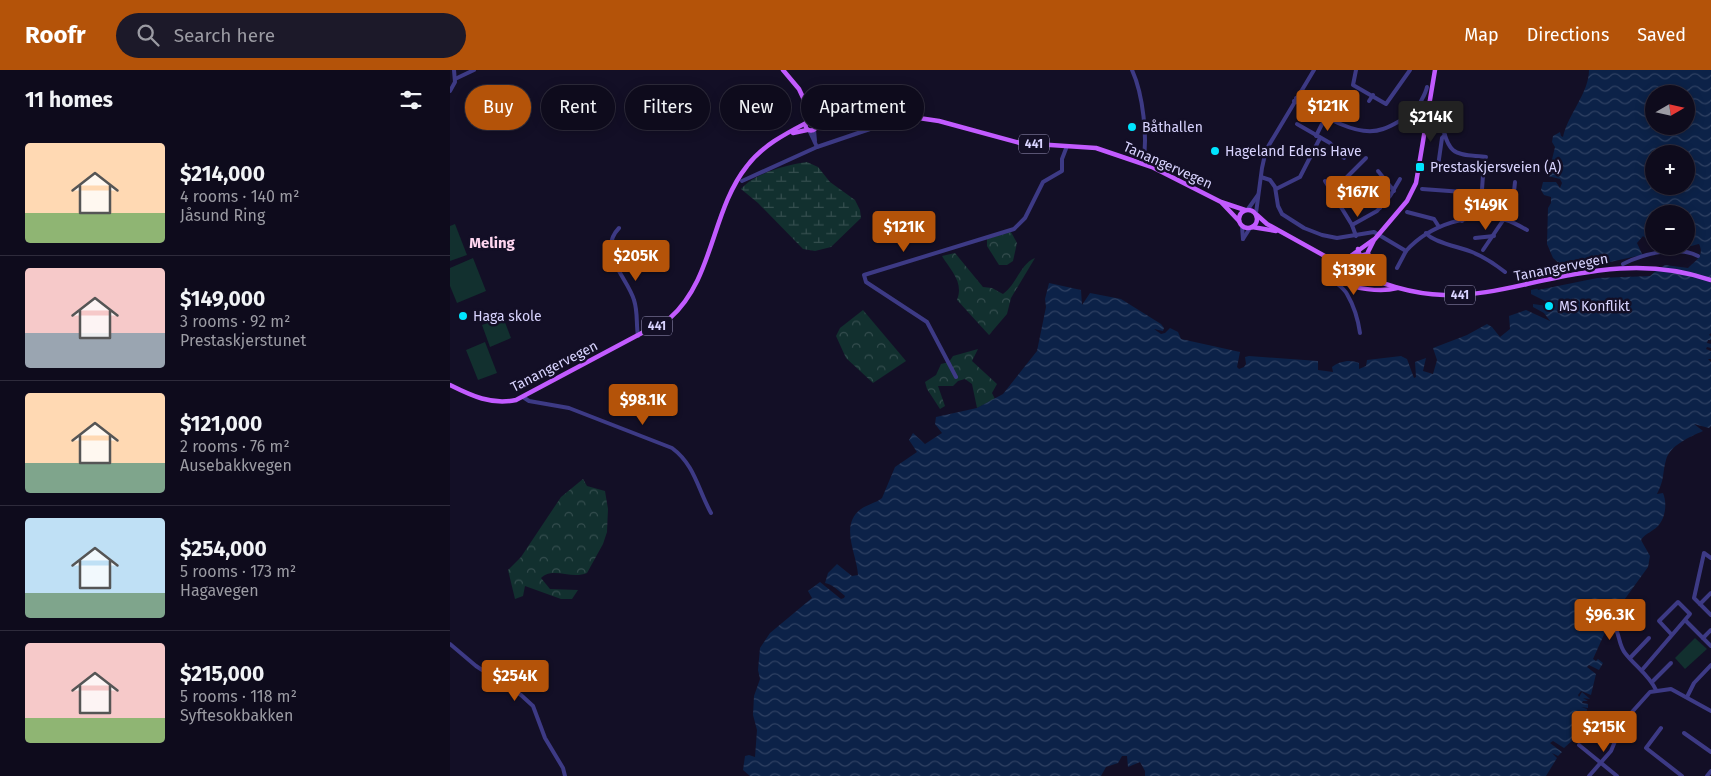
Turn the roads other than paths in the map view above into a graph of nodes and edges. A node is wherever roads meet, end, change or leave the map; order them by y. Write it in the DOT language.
graph roads {
  1 [pos="454,70"];
  2 [pos="474,70"];
  3 [pos="783,70"];
  4 [pos="1132,70"];
  5 [pos="1314,70"];
  6 [pos="1356,70"];
  7 [pos="1410,70"];
  8 [pos="1435,70"];
  9 [pos="455,80"];
  10 [pos="1427,87"];
  11 [pos="450,92"];
  12 [pos="801,92"];
  13 [pos="1373,95"];
  14 [pos="1295,99"];
  15 [pos="1368,101"];
  16 [pos="1417,112"];
  17 [pos="1426,113"];
  18 [pos="924,118"];
  19 [pos="1296,124"];
  20 [pos="1322,124"];
  21 [pos="801,126"];
  22 [pos="806,130"];
  23 [pos="811,130"];
  24 [pos="867,130"];
  25 [pos="1445,135"];
  26 [pos="1318,137"];
  27 [pos="778,140"];
  28 [pos="816,145"];
  29 [pos="1067,146"];
  30 [pos="1486,157"];
  31 [pos="1344,158"];
  32 [pos="1366,158"];
  33 [pos="1143,164"];
  34 [pos="1438,166"];
  35 [pos="1356,169"];
  36 [pos="1378,171"];
  37 [pos="1359,175"];
  38 [pos="1483,175"];
  39 [pos="1261,177"];
  40 [pos="1400,179"];
  41 [pos="742,181"];
  42 [pos="1325,181"];
  43 [pos="1515,182"];
  44 [pos="1261,183"];
  45 [pos="1365,184"];
  46 [pos="1438,184"];
  47 [pos="1476,186"];
  48 [pos="1482,186"];
  49 [pos="1275,188"];
  50 [pos="1422,189"];
  51 [pos="1439,190"];
  52 [pos="1394,191"];
  53 [pos="1332,192"];
  54 [pos="1259,193"];
  55 [pos="1221,202"];
  56 [pos="1380,208"];
  57 [pos="1247,210"];
  58 [pos="1407,212"];
  59 [pos="1257,214"];
  60 [pos="1480,218"];
  61 [pos="1504,220"];
  62 [pos="1462,221"];
  63 [pos="1511,221"];
  64 [pos="1241,224"];
  65 [pos="1352,224"];
  66 [pos="1439,226"];
  67 [pos="618,228"];
  68 [pos="1251,228"];
  69 [pos="1527,230"];
  70 [pos="1426,233"];
  71 [pos="1284,234"];
  72 [pos="1378,235"];
  73 [pos="1356,236"];
  74 [pos="1494,236"];
  75 [pos="1475,238"];
  76 [pos="1374,240"];
  77 [pos="1358,248"];
  78 [pos="1484,250"];
  79 [pos="1406,251"];
  80 [pos="1368,254"];
  81 [pos="1698,256"];
  82 [pos="1334,261"];
  83 [pos="1623,264"];
  84 [pos="1397,268"];
  85 [pos="1501,268"];
  86 [pos="1505,272"];
  87 [pos="1498,273"];
  88 [pos="1711,280"];
  89 [pos="1384,284"];
  90 [pos="1398,288"];
  91 [pos="1360,333"];
  92 [pos="638,336"];
  93 [pos="956,376"];
  94 [pos="450,385"];
  95 [pos="523,397"];
  96 [pos="711,513"];
  97 [pos="1711,558"];
  98 [pos="1711,593"];
  99 [pos="1700,604"];
  100 [pos="1711,615"];
  101 [pos="1686,621"];
  102 [pos="1609,622"];
  103 [pos="1711,630"];
  104 [pos="1672,635"];
  105 [pos="1649,638"];
  106 [pos="1703,638"];
  107 [pos="450,644"];
  108 [pos="1711,646"];
  109 [pos="1630,658"];
  110 [pos="1671,663"];
  111 [pos="1711,665"];
  112 [pos="1642,670"];
  113 [pos="1652,682"];
  114 [pos="1656,690"];
  115 [pos="1687,696"];
  116 [pos="1711,711"];
  117 [pos="1661,728"];
  118 [pos="1684,733"];
  119 [pos="1580,745"];
  120 [pos="1711,752"];
  121 [pos="1600,762"];
  122 [pos="1711,771"];
  123 [pos="565,776"];
  124 [pos="1590,776"];
  125 [pos="1618,776"];
  126 [pos="1682,776"];
  127 [pos="1707,776"];
  1 -- 9 [label="street"];
  2 -- 9 [label="street"];
  3 -- 12 [label="main road"];
  4 -- 33 [label="street"];
  5 -- 14 [label="street"];
  6 -- 13 [label="street"];
  7 -- 13 [label="street"];
  8 -- 17 [label="main road"];
  9 -- 11 [label="street"];
  10 -- 16 [label="street"];
  13 -- 15 [label="street"];
  14 -- 16 [label="street"];
  14 -- 39 [label="street"];
  16 -- 17 [label="street"];
  17 -- 25 [label="street"];
  17 -- 72 [label="main road"];
  18 -- 29 [label="main road, Tanangervegen / 441"];
  19 -- 26 [label="street"];
  20 -- 26 [label="street"];
  21 -- 27 [label="main road, Tanangervegen / 441"];
  22 -- 27 [label="main road, Tanangervegen / 441"];
  23 -- 28 [label="street"];
  24 -- 28 [label="street"];
  25 -- 30 [label="street"];
  25 -- 34 [label="street"];
  26 -- 31 [label="street"];
  26 -- 49 [label="street"];
  27 -- 92 [label="main road, Tanangervegen / 441"];
  28 -- 41 [label="street"];
  29 -- 33 [label="main road, Tanangervegen / 441"];
  29 -- 93 [label="street"];
  32 -- 35 [label="street"];
  33 -- 55 [label="main road, Tanangervegen / 441"];
  35 -- 37 [label="street"];
  35 -- 53 [label="street"];
  36 -- 52 [label="street"];
  38 -- 48 [label="street"];
  39 -- 44 [label="street"];
  39 -- 49 [label="street"];
  40 -- 52 [label="street"];
  42 -- 53 [label="street"];
  43 -- 63 [label="street"];
  44 -- 49 [label="street"];
  44 -- 54 [label="street"];
  45 -- 56 [label="street"];
  46 -- 51 [label="street"];
  47 -- 48 [label="street"];
  48 -- 60 [label="street"];
  49 -- 73 [label="street"];
  50 -- 51 [label="street"];
  51 -- 62 [label="street"];
  52 -- 56 [label="street"];
  53 -- 65 [label="street"];
  54 -- 57 [label="street"];
  54 -- 59 [label="street"];
  55 -- 57 [label="main road, Tanangervegen / 441"];
  55 -- 64 [label="main road, Tanangervegen / 441"];
  56 -- 65 [label="street"];
  57 -- 59 [label="main road, 441"];
  57 -- 64 [label="main road"];
  58 -- 66 [label="street"];
  59 -- 68 [label="main road"];
  59 -- 71 [label="main road, Tanangervegen / 441"];
  60 -- 61 [label="street"];
  60 -- 62 [label="street"];
  61 -- 63 [label="street"];
  61 -- 74 [label="street"];
  62 -- 66 [label="street"];
  63 -- 69 [label="street"];
  64 -- 68 [label="main road, 441"];
  64 -- 68 [label="street, Tanangervegen"];
  65 -- 73 [label="street"];
  66 -- 70 [label="street"];
  67 -- 92 [label="street"];
  68 -- 71 [label="main road, Tanangervegen / 441"];
  70 -- 79 [label="street"];
  70 -- 85 [label="street"];
  71 -- 82 [label="main road, Tanangervegen / 441"];
  72 -- 73 [label="street"];
  72 -- 76 [label="main road"];
  72 -- 79 [label="street"];
  74 -- 75 [label="street"];
  74 -- 78 [label="street"];
  76 -- 77 [label="main road"];
  76 -- 80 [label="main road"];
  77 -- 80 [label="main road"];
  77 -- 90 [label="main road"];
  79 -- 84 [label="street"];
  80 -- 89 [label="main road"];
  81 -- 83 [label="street"];
  82 -- 89 [label="main road, Tanangervegen / 441"];
  82 -- 91 [label="street"];
  85 -- 86 [label="street"];
  85 -- 87 [label="street"];
  88 -- 90 [label="main road, Tanangervegen / 441"];
  89 -- 90 [label="main road, Tanangervegen / 441"];
  92 -- 95 [label="main road, Tanangervegen / 441"];
  94 -- 95 [label="main road, Tanangervegen / 441"];
  95 -- 96 [label="street"];
  97 -- 99 [label="street"];
  98 -- 99 [label="street"];
  99 -- 100 [label="street"];
  101 -- 104 [label="street"];
  101 -- 104 [label="street"];
  101 -- 106 [label="street"];
  102 -- 109 [label="street"];
  103 -- 106 [label="street"];
  104 -- 112 [label="street"];
  105 -- 109 [label="street"];
  106 -- 108 [label="street"];
  107 -- 123 [label="street"];
  109 -- 112 [label="street"];
  110 -- 113 [label="street"];
  111 -- 115 [label="street"];
  112 -- 113 [label="street"];
  113 -- 114 [label="street"];
  114 -- 115 [label="street"];
  114 -- 121 [label="street"];
  115 -- 116 [label="street"];
  117 -- 126 [label="street"];
  118 -- 120 [label="street"];
  119 -- 121 [label="street"];
  121 -- 124 [label="street"];
  121 -- 125 [label="street"];
  122 -- 127 [label="street"];
}
